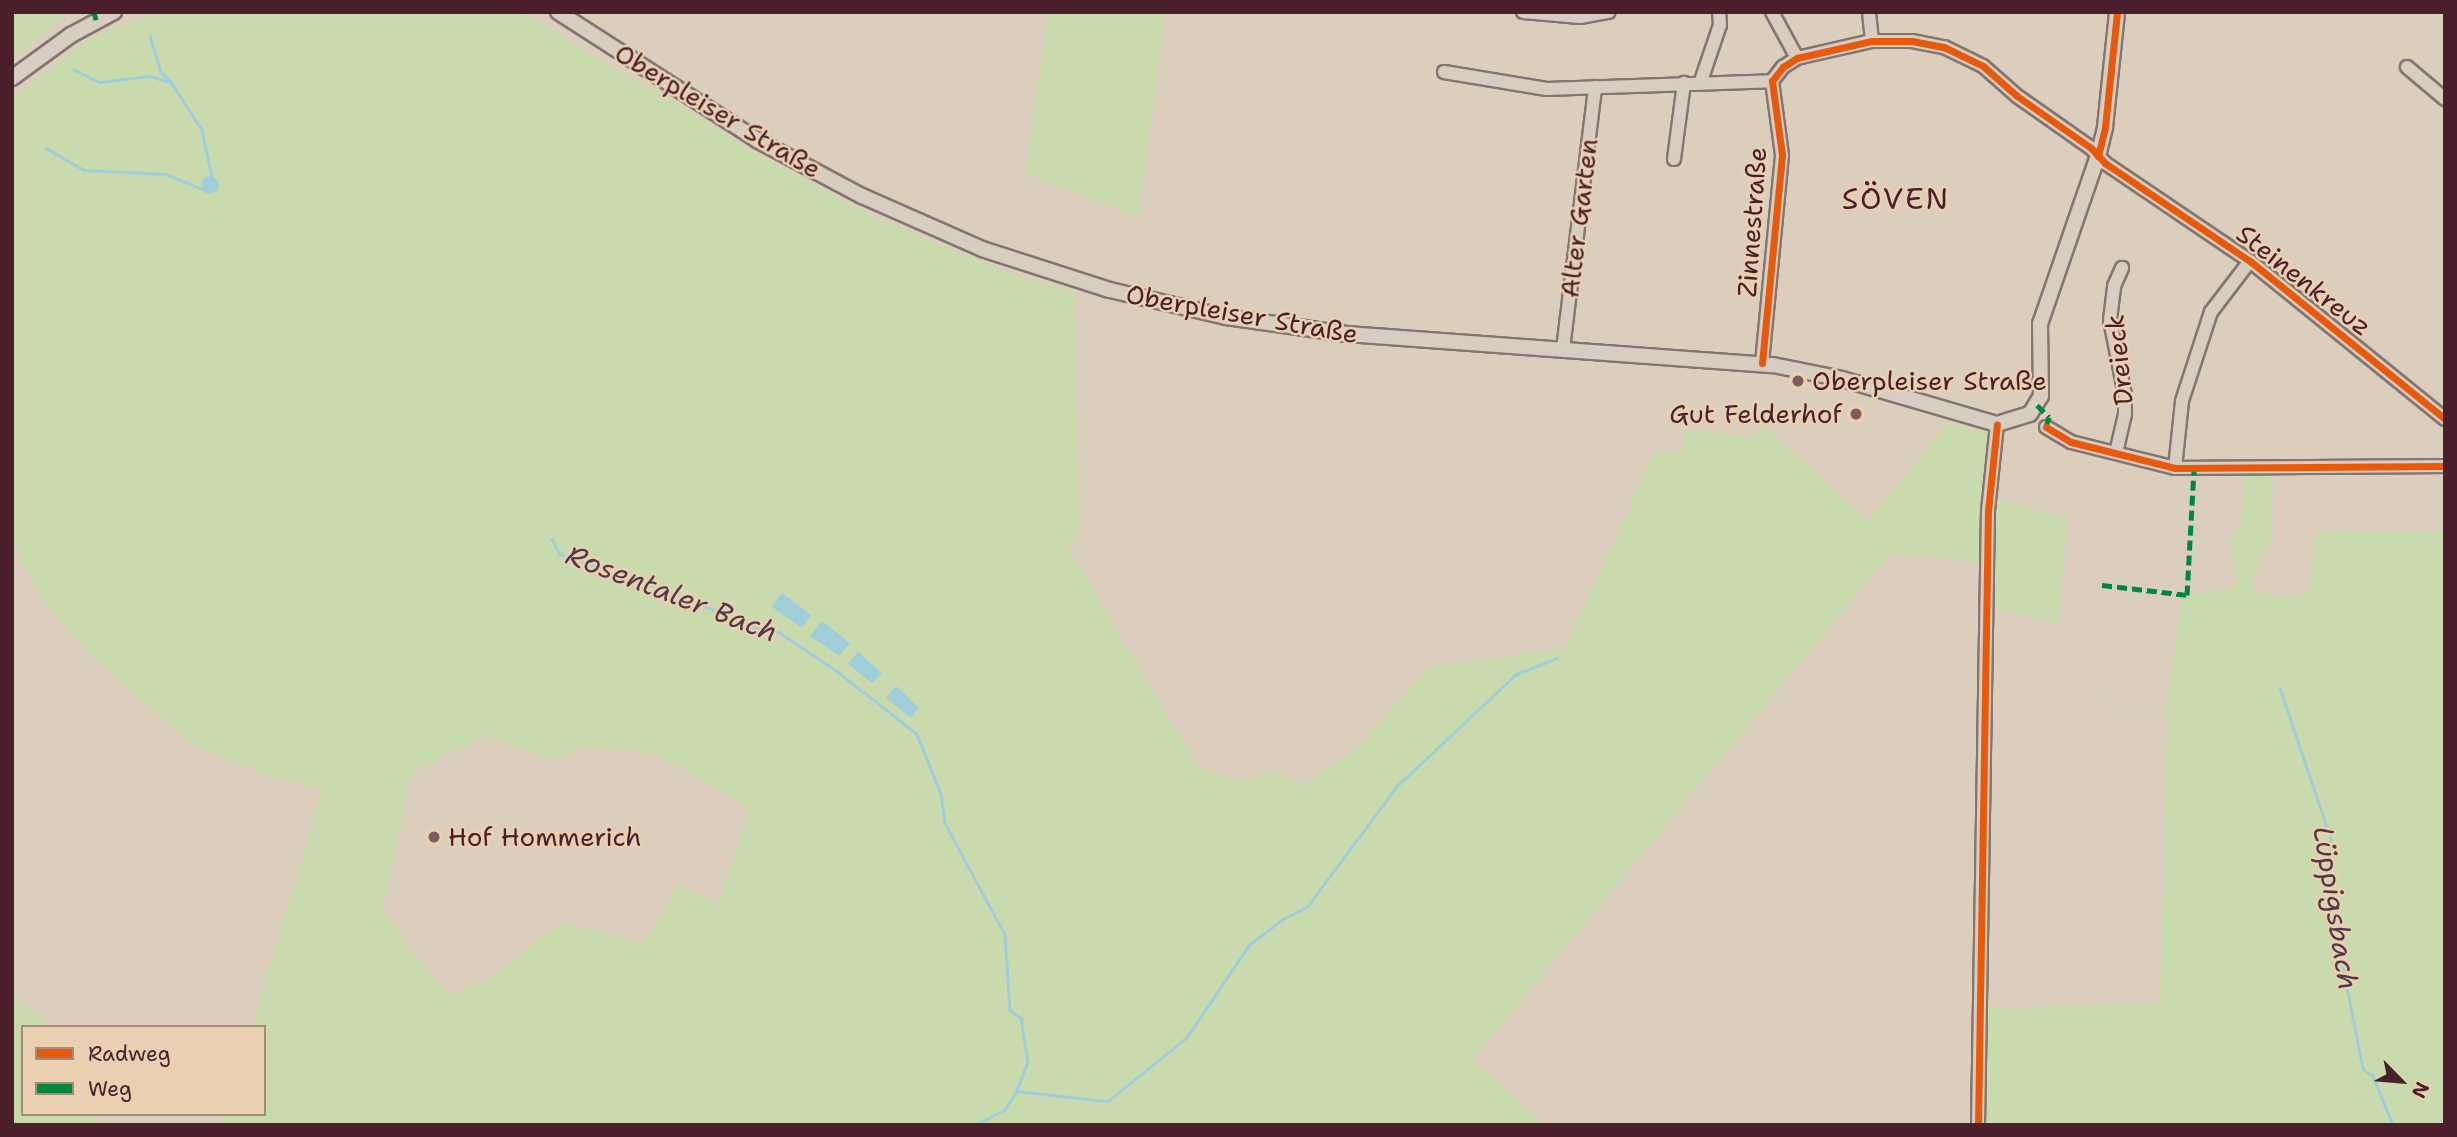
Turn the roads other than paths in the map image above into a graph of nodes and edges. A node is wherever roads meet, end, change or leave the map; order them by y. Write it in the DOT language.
graph roads {
  1 [pos="114,12"];
  2 [pos="558,12"];
  3 [pos="1524,12"];
  4 [pos="1609,12"];
  5 [pos="1719,12"];
  6 [pos="1772,12"];
  7 [pos="1869,12"];
  8 [pos="2117,12"];
  9 [pos="1872,41"];
  10 [pos="1797,58"];
  11 [pos="2407,67"];
  12 [pos="1444,72"];
  13 [pos="12,78"];
  14 [pos="1701,81"];
  15 [pos="1772,81"];
  16 [pos="1684,83"];
  17 [pos="1595,87"];
  18 [pos="2445,99"];
  19 [pos="2098,156"];
  20 [pos="1674,159"];
  21 [pos="2250,261"];
  22 [pos="2122,268"];
  23 [pos="1563,349"];
  24 [pos="1762,363"];
  25 [pos="2444,418"];
  26 [pos="1997,424"];
  27 [pos="2046,427"];
  28 [pos="2116,453"];
  29 [pos="2445,466"];
  30 [pos="2175,468"];
  31 [pos="1978,1125"];
  1 -- 13 [label="main road"];
  2 -- 23 [label="main road, Oberpleiser Straße"];
  3 -- 4 [label="street"];
  5 -- 14 [label="street"];
  6 -- 10 [label="street"];
  7 -- 9 [label="street"];
  8 -- 19 [label="main road"];
  9 -- 10 [label="street"];
  9 -- 19 [label="street"];
  10 -- 15 [label="street"];
  11 -- 18 [label="street"];
  12 -- 17 [label="street"];
  14 -- 15 [label="street"];
  14 -- 16 [label="street"];
  15 -- 24 [label="street, Zinnestraße"];
  16 -- 17 [label="street"];
  16 -- 20 [label="street"];
  17 -- 23 [label="street, Alter Garten"];
  19 -- 21 [label="street, Steinenkreuz"];
  19 -- 26 [label="main road"];
  21 -- 25 [label="street, Steinenkreuz"];
  21 -- 30 [label="street"];
  22 -- 28 [label="street, Dreieck"];
  23 -- 24 [label="main road, Oberpleiser Straße"];
  24 -- 26 [label="main road, Oberpleiser Straße"];
  26 -- 31 [label="street"];
  27 -- 28 [label="street"];
  28 -- 30 [label="street"];
  29 -- 30 [label="street"];
}
